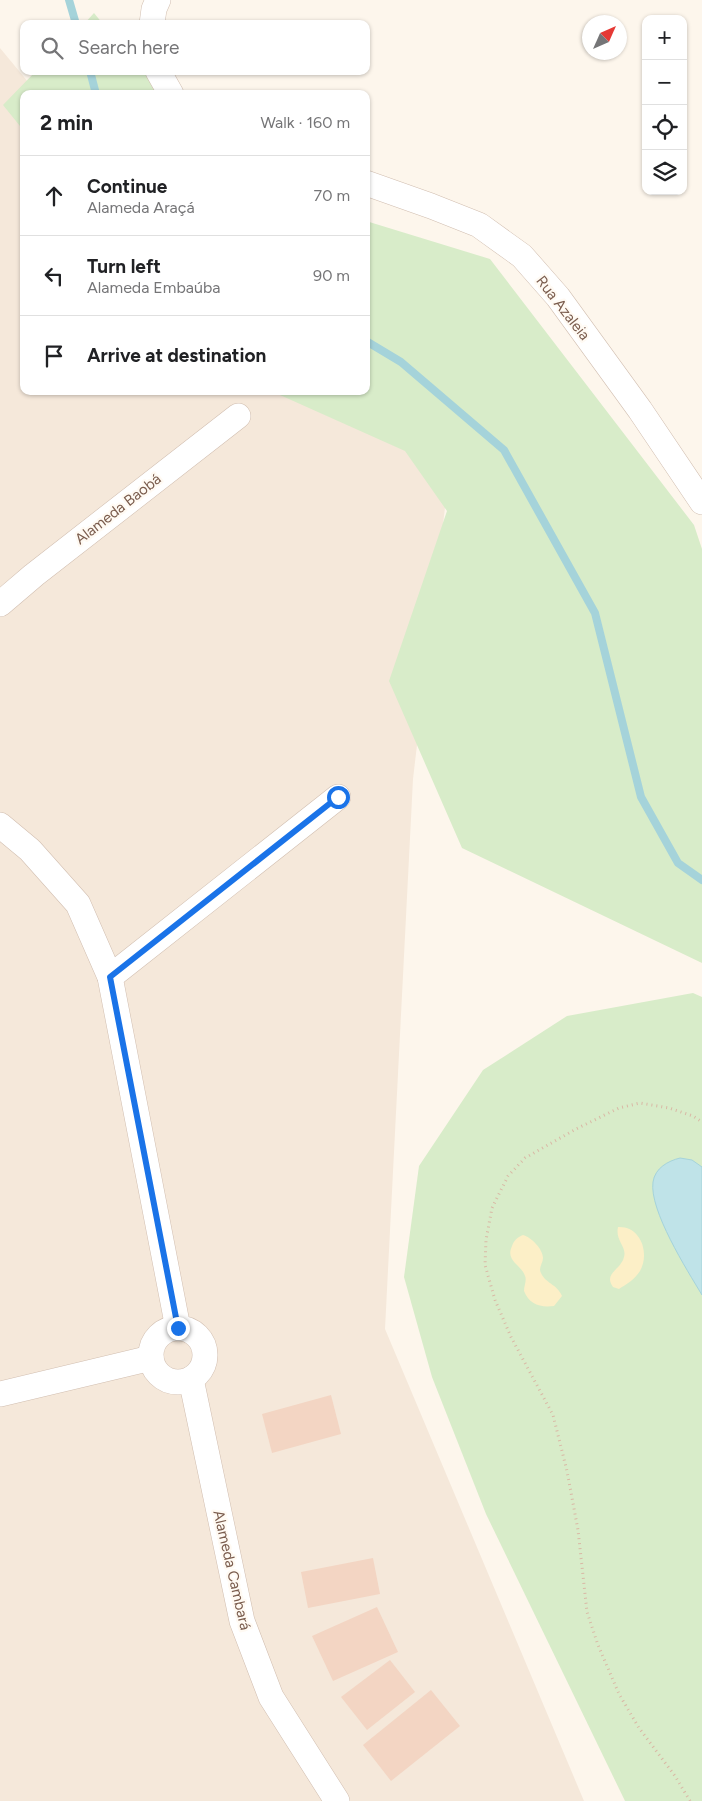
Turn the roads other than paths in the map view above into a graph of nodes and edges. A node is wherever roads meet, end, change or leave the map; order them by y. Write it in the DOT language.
graph roads {
  1 [pos="158,0"];
  2 [pos="153,20"];
  3 [pos="160,75"];
  4 [pos="169,90"];
  5 [pos="370,184"];
  6 [pos="238,416"];
  7 [pos="702,502"];
  8 [pos="0,604"];
  9 [pos="338,797"];
  10 [pos="0,825"];
  11 [pos="110,977"];
  12 [pos="178,1328"];
  13 [pos="151,1358"];
  14 [pos="191,1379"];
  15 [pos="0,1394"];
  16 [pos="337,1801"];
  1 -- 2 [label="street"];
  3 -- 4 [label="street"];
  5 -- 7 [label="street, Rua Azaleia"];
  6 -- 8 [label="street, Alameda Baobá"];
  9 -- 11 [label="street"];
  10 -- 11 [label="street"];
  11 -- 12 [label="street"];
  12 -- 13 [label="street"];
  12 -- 14 [label="street"];
  13 -- 14 [label="street"];
  13 -- 15 [label="street"];
  14 -- 16 [label="street, Alameda Cambará"];
}
